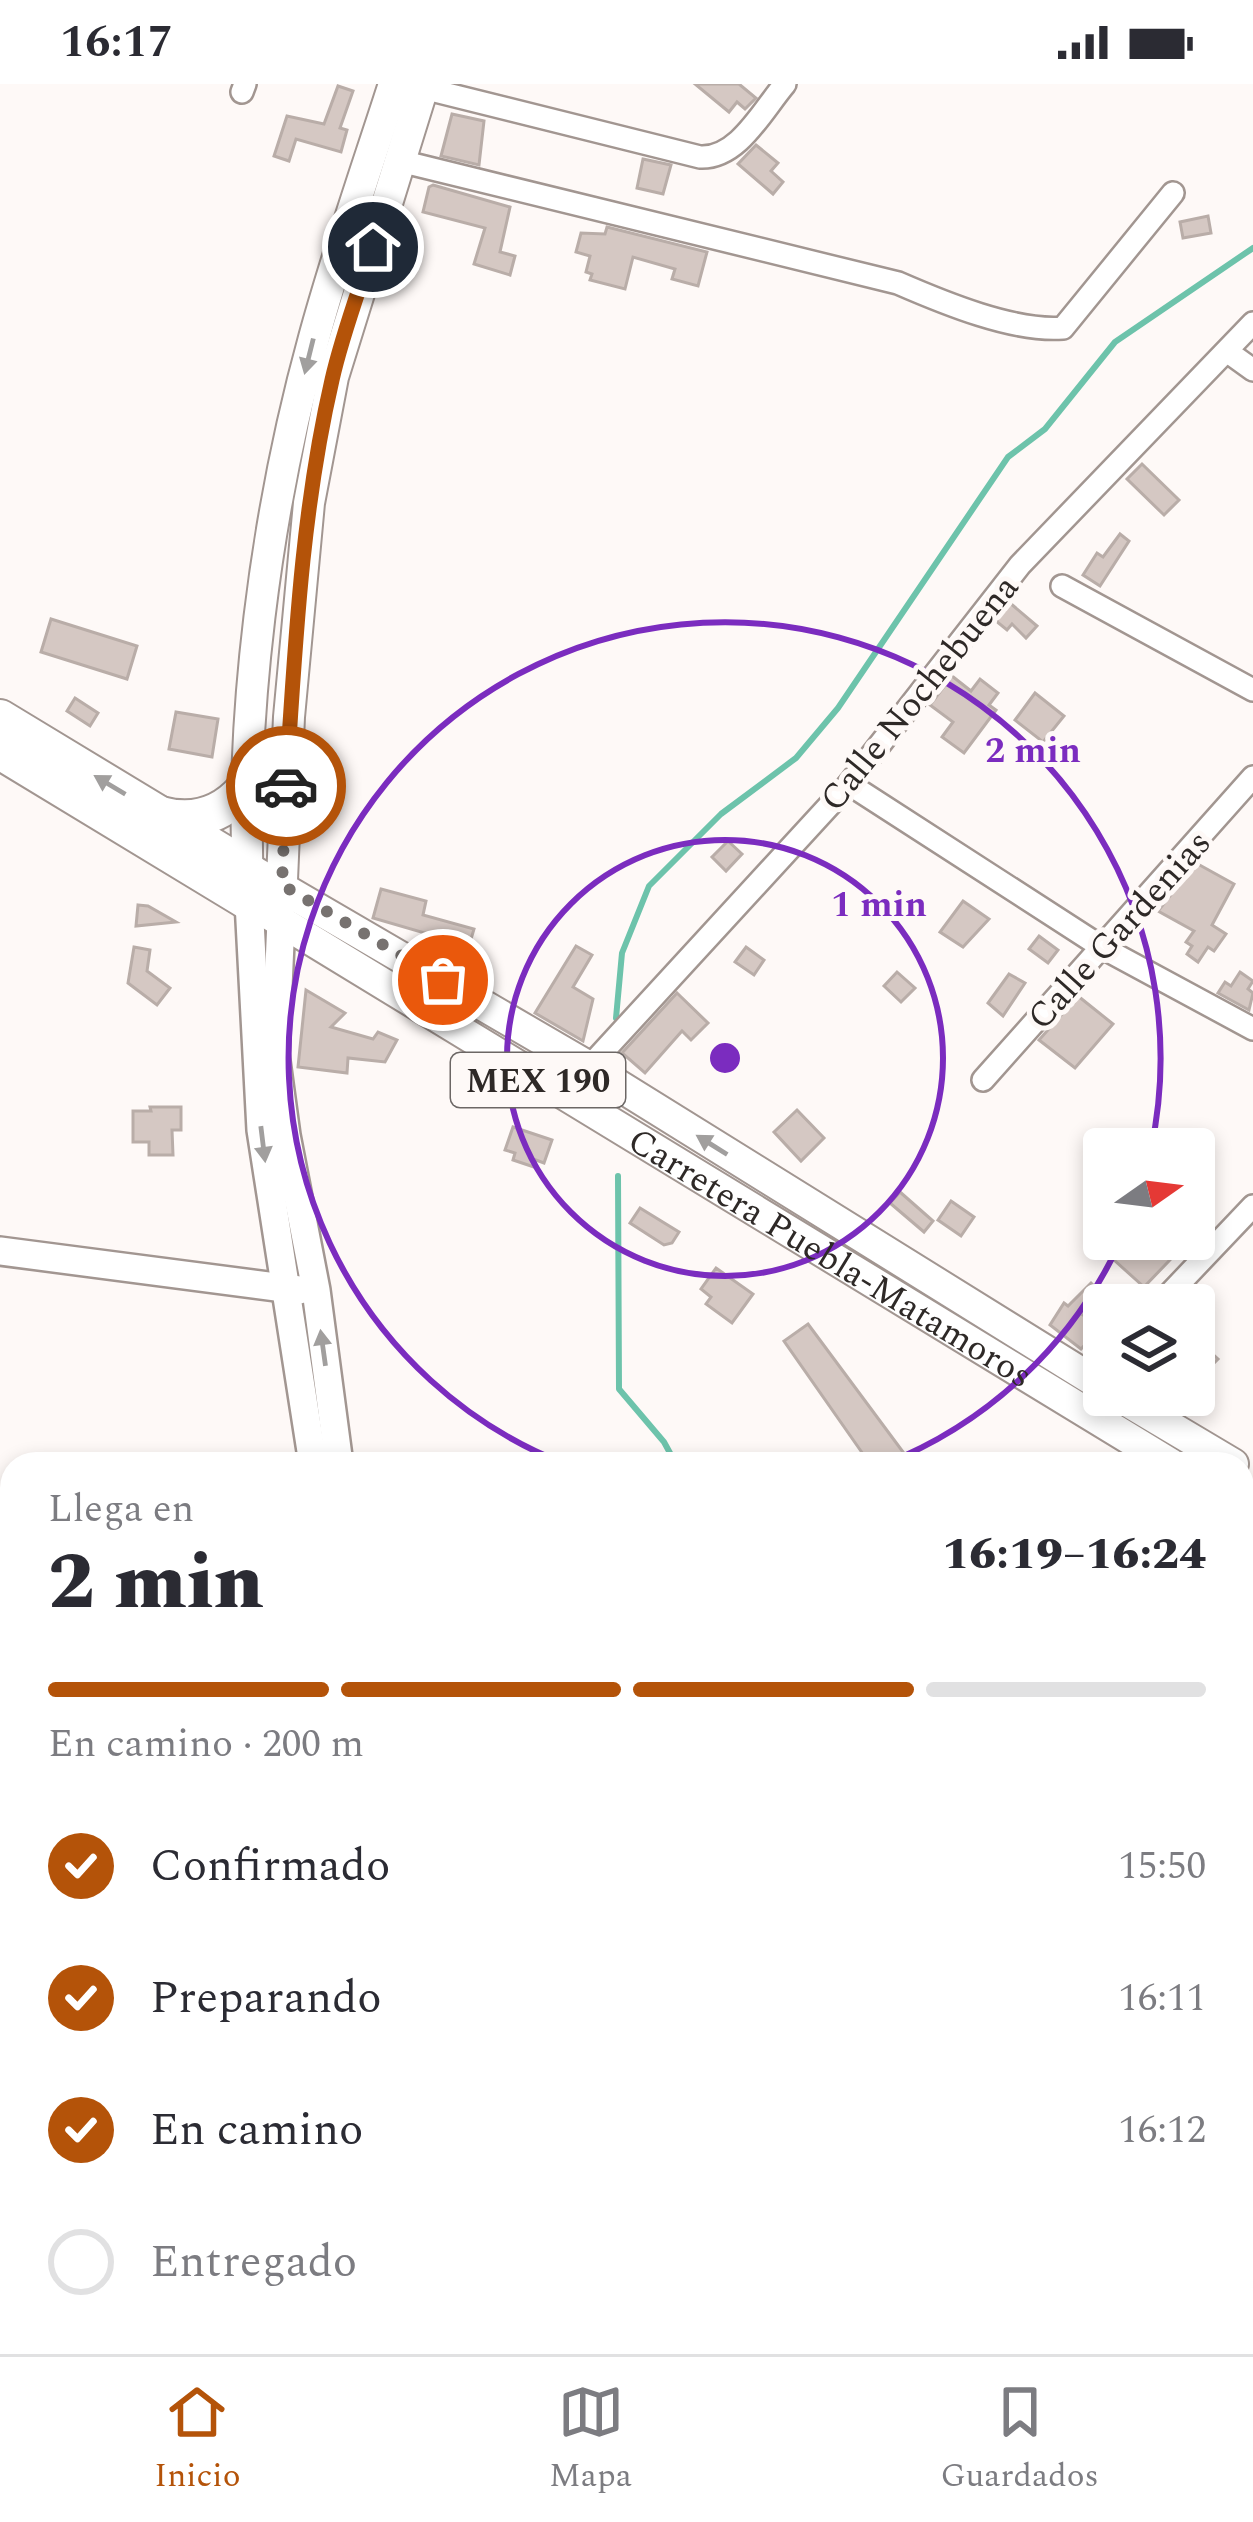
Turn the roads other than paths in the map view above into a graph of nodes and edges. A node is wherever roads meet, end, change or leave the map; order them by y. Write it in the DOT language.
graph roads {
  1 [pos="784,84"];
  2 [pos="414,85"];
  3 [pos="400,161"];
  4 [pos="1173,193"];
  5 [pos="1253,323"];
  6 [pos="1228,352"];
  7 [pos="1253,370"];
  8 [pos="1062,586"];
  9 [pos="1253,690"];
  10 [pos="0,718"];
  11 [pos="0,751"];
  12 [pos="287,775"];
  13 [pos="1253,777"];
  14 [pos="245,781"];
  15 [pos="849,784"];
  16 [pos="161,815"];
  17 [pos="247,884"];
  18 [pos="282,885"];
  19 [pos="281,921"];
  20 [pos="1103,948"];
  21 [pos="265,1006"];
  22 [pos="1253,1029"];
  23 [pos="589,1067"];
  24 [pos="983,1080"];
  25 [pos="1253,1206"];
  26 [pos="0,1251"];
  27 [pos="1180,1284"];
  28 [pos="285,1290"];
  29 [pos="316,1291"];
  30 [pos="1083,1367"];
  31 [pos="1149,1416"];
  32 [pos="311,1452"];
  33 [pos="337,1452"];
  34 [pos="1151,1452"];
  35 [pos="1203,1452"];
  1 -- 2 [label="street"];
  2 -- 3 [label="main road"];
  2 -- 14 [label="main road, one-way"];
  3 -- 4 [label="street"];
  3 -- 12 [label="main road"];
  5 -- 6 [label="street, Calle Nochebuena"];
  6 -- 7 [label="street"];
  6 -- 15 [label="street, Calle Nochebuena"];
  8 -- 9 [label="street"];
  16 -- 10 [label="highway, Carretera Puebla-Matamoros / MEX 190, one-way"];
  11 -- 17 [label="highway, Carretera Puebla-Matamoros / MEX 190"];
  12 -- 14 [label="main road"];
  12 -- 18 [label="main road"];
  13 -- 20 [label="street, Calle Gardenias"];
  14 -- 16 [label="highway"];
  14 -- 17 [label="main road"];
  15 -- 20 [label="street"];
  15 -- 23 [label="street, Calle Nochebuena"];
  16 -- 17 [label="highway, Carretera Puebla-Matamoros / MEX 190"];
  17 -- 18 [label="main road, Carretera Puebla-Matamoros / MEX 190"];
  17 -- 19 [label="main road, Carretera Puebla-Matamoros / MEX 190"];
  17 -- 21 [label="street"];
  18 -- 19 [label="main road"];
  18 -- 23 [label="main road, Carretera Puebla-Matamoros / MEX 190"];
  19 -- 21 [label="street"];
  19 -- 34 [label="main road, Carretera Puebla-Matamoros / MEX 190"];
  20 -- 22 [label="street"];
  20 -- 24 [label="street, Calle Gardenias"];
  21 -- 28 [label="street, one-way"];
  21 -- 29 [label="street"];
  30 -- 23 [label="main road, Carretera Puebla-Matamoros / MEX 190, one-way"];
  25 -- 27 [label="street"];
  26 -- 28 [label="street"];
  28 -- 29 [label="street"];
  28 -- 32 [label="street"];
  33 -- 29 [label="street, one-way"];
  31 -- 35 [label="main road"];
}
